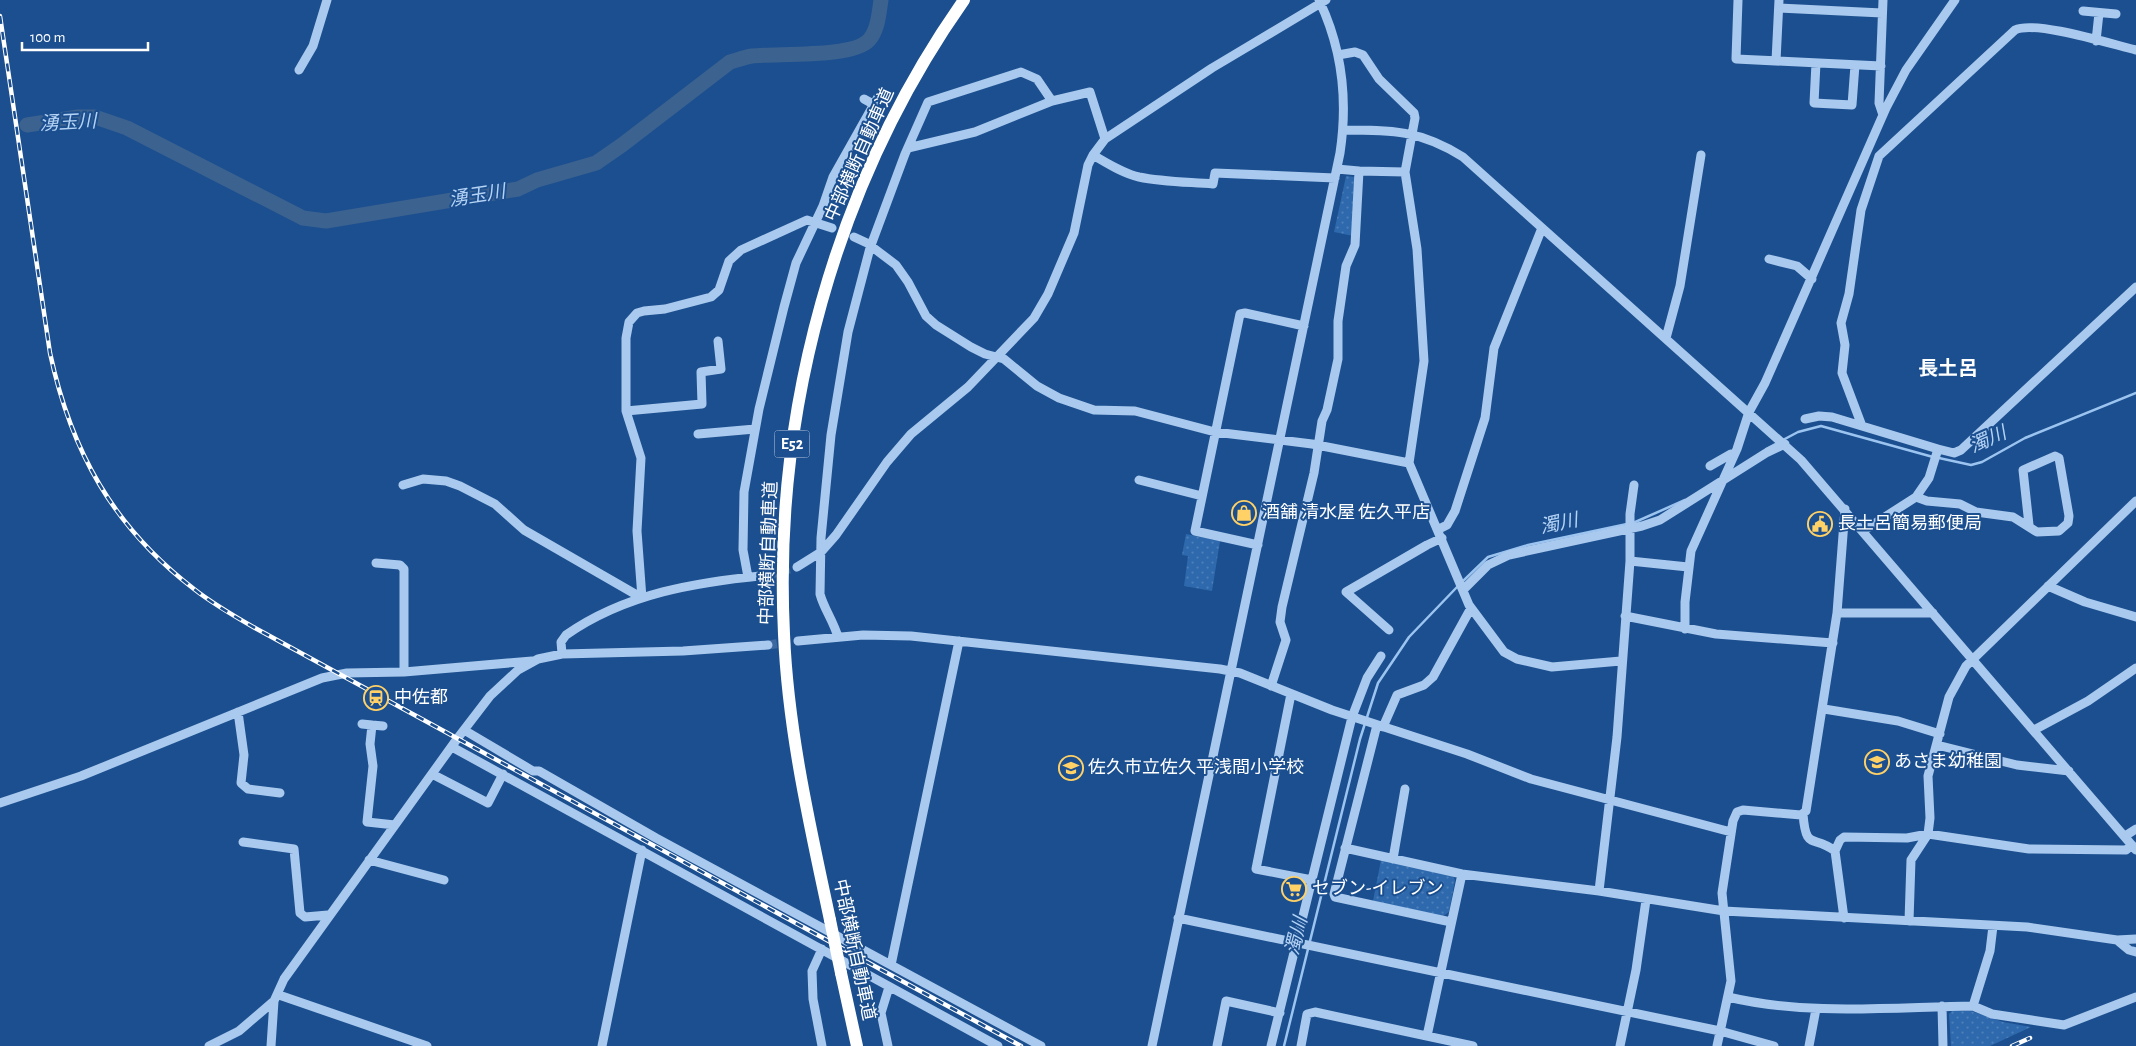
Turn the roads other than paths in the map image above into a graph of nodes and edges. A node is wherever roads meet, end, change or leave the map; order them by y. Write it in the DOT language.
graph roads {
  1 [pos="328,0"];
  2 [pos="964,0"];
  3 [pos="1738,0"];
  4 [pos="1883,0"];
  5 [pos="1955,0"];
  6 [pos="1322,1"];
  7 [pos="1779,4"];
  8 [pos="2083,11"];
  9 [pos="1882,13"];
  10 [pos="2099,13"];
  11 [pos="2116,14"];
  12 [pos="2096,40"];
  13 [pos="2136,50"];
  14 [pos="1338,55"];
  15 [pos="1776,61"];
  16 [pos="1816,63"];
  17 [pos="1855,65"];
  18 [pos="1881,66"];
  19 [pos="299,70"];
  20 [pos="864,99"];
  21 [pos="1052,101"];
  22 [pos="1883,115"];
  23 [pos="1343,130"];
  24 [pos="1412,134"];
  25 [pos="1105,139"];
  26 [pos="908,148"];
  27 [pos="1868,152"];
  28 [pos="1092,155"];
  29 [pos="1701,155"];
  30 [pos="1879,156"];
  31 [pos="1358,171"];
  32 [pos="1405,172"];
  33 [pos="1336,174"];
  34 [pos="816,222"];
  35 [pos="832,228"];
  36 [pos="1542,228"];
  37 [pos="854,237"];
  38 [pos="870,248"];
  39 [pos="1769,259"];
  40 [pos="1812,279"];
  41 [pos="2136,288"];
  42 [pos="1304,326"];
  43 [pos="1666,338"];
  44 [pos="729,348"];
  45 [pos="998,357"];
  46 [pos="626,411"];
  47 [pos="1749,412"];
  48 [pos="1805,419"];
  49 [pos="707,423"];
  50 [pos="1862,426"];
  51 [pos="755,429"];
  52 [pos="1215,432"];
  53 [pos="1280,440"];
  54 [pos="1784,443"];
  55 [pos="1318,446"];
  56 [pos="1938,450"];
  57 [pos="1733,458"];
  58 [pos="1409,463"];
  59 [pos="1710,466"];
  60 [pos="1140,480"];
  61 [pos="1724,480"];
  62 [pos="404,485"];
  63 [pos="1634,485"];
  64 [pos="1202,496"];
  65 [pos="1916,498"];
  66 [pos="2136,501"];
  67 [pos="1844,509"];
  68 [pos="2029,525"];
  69 [pos="1630,527"];
  70 [pos="1863,531"];
  71 [pos="1440,534"];
  72 [pos="1258,545"];
  73 [pos="821,552"];
  74 [pos="1630,562"];
  75 [pos="376,563"];
  76 [pos="796,567"];
  77 [pos="1688,567"];
  78 [pos="768,575"];
  79 [pos="748,577"];
  80 [pos="2048,586"];
  81 [pos="1462,589"];
  82 [pos="642,598"];
  83 [pos="1471,608"];
  84 [pos="1933,613"];
  85 [pos="1837,614"];
  86 [pos="1625,616"];
  87 [pos="2136,617"];
  88 [pos="1685,629"];
  89 [pos="1389,630"];
  90 [pos="838,637"];
  91 [pos="798,641"];
  92 [pos="959,641"];
  93 [pos="1833,643"];
  94 [pos="768,645"];
  95 [pos="562,654"];
  96 [pos="1381,656"];
  97 [pos="1972,658"];
  98 [pos="532,661"];
  99 [pos="1621,661"];
  100 [pos="2136,668"];
  101 [pos="404,672"];
  102 [pos="1230,672"];
  103 [pos="1271,686"];
  104 [pos="1291,694"];
  105 [pos="1824,709"];
  106 [pos="238,712"];
  107 [pos="1354,717"];
  108 [pos="1377,725"];
  109 [pos="383,726"];
  110 [pos="464,730"];
  111 [pos="2034,730"];
  112 [pos="1940,734"];
  113 [pos="1937,745"];
  114 [pos="452,747"];
  115 [pos="2069,771"];
  116 [pos="432,774"];
  117 [pos="503,774"];
  118 [pos="1405,789"];
  119 [pos="1608,800"];
  120 [pos="270,802"];
  121 [pos="0,803"];
  122 [pos="1804,814"];
  123 [pos="395,825"];
  124 [pos="2136,829"];
  125 [pos="1730,832"];
  126 [pos="1928,834"];
  127 [pos="2125,836"];
  128 [pos="244,842"];
  129 [pos="1345,848"];
  130 [pos="2134,848"];
  131 [pos="642,850"];
  132 [pos="1835,850"];
  133 [pos="1393,859"];
  134 [pos="369,860"];
  135 [pos="1462,874"];
  136 [pos="444,880"];
  137 [pos="1312,880"];
  138 [pos="1599,892"];
  139 [pos="1646,900"];
  140 [pos="1724,911"];
  141 [pos="328,916"];
  142 [pos="1178,918"];
  143 [pos="1844,918"];
  144 [pos="1909,921"];
  145 [pos="1451,922"];
  146 [pos="1993,926"];
  147 [pos="2136,939"];
  148 [pos="2117,940"];
  149 [pos="1300,943"];
  150 [pos="822,949"];
  151 [pos="2136,952"];
  152 [pos="891,965"];
  153 [pos="1441,974"];
  154 [pos="889,987"];
  155 [pos="1728,996"];
  156 [pos="2136,997"];
  157 [pos="276,998"];
  158 [pos="1942,1006"];
  159 [pos="1973,1006"];
  160 [pos="1816,1009"];
  161 [pos="1280,1013"];
  162 [pos="1627,1013"];
  163 [pos="1720,1031"];
  164 [pos="1427,1036"];
  165 [pos="209,1046"];
  166 [pos="271,1046"];
  167 [pos="427,1046"];
  168 [pos="602,1046"];
  169 [pos="822,1046"];
  170 [pos="857,1046"];
  171 [pos="888,1046"];
  172 [pos="998,1046"];
  173 [pos="1041,1046"];
  174 [pos="1152,1046"];
  175 [pos="1216,1046"];
  176 [pos="1271,1046"];
  177 [pos="1301,1046"];
  178 [pos="1473,1046"];
  179 [pos="1620,1046"];
  180 [pos="1717,1046"];
  181 [pos="1774,1046"];
  182 [pos="1808,1046"];
  183 [pos="1943,1046"];
  1 -- 19 [label="street"];
  2 -- 170 [label="highway, 中部横断自動車道 / E52, bridge"];
  3 -- 15 [label="street"];
  4 -- 9 [label="street"];
  5 -- 22 [label="street"];
  6 -- 14 [label="street"];
  6 -- 25 [label="street"];
  7 -- 9 [label="street"];
  7 -- 15 [label="street"];
  8 -- 10 [label="street"];
  9 -- 18 [label="street"];
  10 -- 11 [label="street"];
  10 -- 12 [label="street"];
  12 -- 13 [label="street"];
  12 -- 30 [label="street"];
  14 -- 23 [label="street"];
  14 -- 24 [label="street"];
  15 -- 16 [label="street"];
  16 -- 17 [label="street"];
  16 -- 17 [label="street"];
  17 -- 18 [label="street"];
  18 -- 22 [label="street"];
  20 -- 34 [label="street"];
  21 -- 25 [label="street"];
  21 -- 26 [label="street"];
  21 -- 26 [label="street"];
  22 -- 27 [label="street"];
  23 -- 24 [label="street"];
  23 -- 33 [label="street"];
  24 -- 32 [label="street"];
  24 -- 36 [label="street"];
  25 -- 28 [label="street"];
  26 -- 38 [label="street"];
  27 -- 30 [label="street"];
  27 -- 40 [label="street"];
  28 -- 33 [label="street"];
  28 -- 45 [label="street"];
  29 -- 43 [label="street"];
  30 -- 50 [label="street"];
  31 -- 32 [label="street"];
  31 -- 33 [label="street"];
  31 -- 55 [label="street"];
  32 -- 58 [label="street"];
  33 -- 42 [label="street"];
  34 -- 35 [label="street"];
  34 -- 46 [label="street"];
  34 -- 51 [label="street"];
  36 -- 43 [label="street"];
  36 -- 71 [label="street"];
  37 -- 38 [label="street"];
  38 -- 45 [label="street"];
  38 -- 73 [label="street"];
  39 -- 40 [label="street"];
  40 -- 47 [label="street"];
  41 -- 56 [label="street"];
  42 -- 52 [label="street"];
  42 -- 53 [label="street"];
  43 -- 47 [label="street"];
  44 -- 46 [label="street"];
  45 -- 52 [label="street"];
  45 -- 73 [label="street"];
  46 -- 82 [label="street"];
  47 -- 54 [label="street"];
  47 -- 57 [label="street"];
  48 -- 50 [label="street"];
  49 -- 51 [label="street"];
  50 -- 56 [label="street"];
  51 -- 79 [label="street"];
  52 -- 53 [label="street"];
  52 -- 64 [label="street"];
  53 -- 55 [label="street"];
  53 -- 72 [label="street"];
  54 -- 61 [label="street"];
  54 -- 67 [label="street"];
  55 -- 58 [label="street"];
  55 -- 103 [label="street"];
  56 -- 65 [label="street"];
  57 -- 59 [label="street"];
  57 -- 61 [label="street"];
  58 -- 71 [label="street"];
  60 -- 64 [label="street"];
  61 -- 69 [label="street"];
  61 -- 77 [label="street"];
  62 -- 82 [label="street"];
  63 -- 69 [label="street"];
  64 -- 72 [label="street"];
  65 -- 68 [label="street"];
  65 -- 70 [label="street"];
  66 -- 80 [label="street"];
  67 -- 70 [label="street"];
  67 -- 85 [label="street"];
  68 -- 68 [label="street"];
  69 -- 74 [label="street"];
  69 -- 81 [label="street"];
  70 -- 84 [label="street"];
  71 -- 81 [label="street"];
  71 -- 89 [label="street"];
  72 -- 102 [label="street"];
  73 -- 76 [label="street"];
  73 -- 90 [label="street"];
  74 -- 77 [label="street"];
  74 -- 86 [label="street"];
  75 -- 101 [label="street"];
  77 -- 88 [label="street"];
  78 -- 79 [label="street"];
  79 -- 82 [label="street"];
  80 -- 87 [label="street"];
  80 -- 97 [label="street"];
  81 -- 83 [label="street"];
  82 -- 95 [label="street"];
  83 -- 99 [label="street"];
  83 -- 108 [label="street"];
  84 -- 85 [label="street"];
  84 -- 97 [label="street"];
  85 -- 93 [label="street"];
  86 -- 88 [label="street"];
  86 -- 99 [label="street"];
  88 -- 93 [label="street"];
  90 -- 91 [label="street"];
  90 -- 92 [label="street"];
  92 -- 102 [label="street"];
  92 -- 152 [label="street"];
  93 -- 105 [label="street"];
  94 -- 95 [label="street"];
  95 -- 98 [label="street"];
  96 -- 107 [label="street"];
  97 -- 111 [label="street"];
  97 -- 112 [label="street"];
  98 -- 101 [label="street"];
  98 -- 110 [label="street"];
  99 -- 119 [label="street"];
  100 -- 111 [label="street"];
  101 -- 106 [label="street"];
  102 -- 103 [label="street"];
  102 -- 142 [label="street"];
  103 -- 104 [label="street"];
  104 -- 107 [label="street"];
  104 -- 137 [label="street"];
  105 -- 112 [label="street"];
  105 -- 122 [label="street"];
  106 -- 120 [label="street"];
  106 -- 121 [label="street"];
  107 -- 108 [label="street"];
  107 -- 137 [label="street"];
  108 -- 119 [label="street"];
  108 -- 129 [label="street"];
  109 -- 123 [label="street"];
  110 -- 114 [label="street"];
  110 -- 152 [label="street"];
  111 -- 115 [label="street"];
  112 -- 113 [label="street"];
  113 -- 115 [label="street"];
  113 -- 126 [label="street"];
  114 -- 116 [label="street"];
  114 -- 117 [label="street"];
  115 -- 127 [label="street"];
  116 -- 117 [label="street"];
  116 -- 123 [label="street"];
  117 -- 131 [label="street"];
  118 -- 133 [label="street"];
  119 -- 125 [label="street"];
  119 -- 138 [label="street"];
  122 -- 125 [label="street"];
  122 -- 132 [label="street"];
  123 -- 134 [label="street"];
  124 -- 127 [label="street"];
  125 -- 140 [label="street"];
  126 -- 130 [label="street"];
  126 -- 132 [label="street"];
  126 -- 144 [label="street"];
  127 -- 130 [label="street"];
  128 -- 141 [label="street"];
  129 -- 133 [label="street"];
  129 -- 145 [label="street"];
  131 -- 150 [label="street"];
  131 -- 168 [label="street"];
  132 -- 143 [label="street"];
  133 -- 135 [label="street"];
  134 -- 136 [label="street"];
  134 -- 141 [label="street"];
  135 -- 138 [label="street"];
  135 -- 145 [label="street"];
  137 -- 149 [label="street"];
  138 -- 139 [label="street"];
  139 -- 140 [label="street"];
  139 -- 162 [label="street"];
  140 -- 143 [label="street"];
  140 -- 155 [label="street"];
  141 -- 157 [label="street"];
  142 -- 149 [label="street"];
  142 -- 174 [label="street"];
  143 -- 144 [label="street"];
  144 -- 146 [label="street"];
  145 -- 153 [label="street"];
  146 -- 148 [label="street"];
  146 -- 159 [label="street"];
  147 -- 148 [label="street"];
  148 -- 151 [label="street"];
  149 -- 153 [label="street"];
  149 -- 161 [label="street"];
  150 -- 154 [label="street"];
  150 -- 169 [label="street"];
  152 -- 173 [label="street"];
  153 -- 162 [label="street"];
  153 -- 164 [label="street"];
  154 -- 171 [label="street"];
  154 -- 172 [label="street"];
  155 -- 160 [label="street"];
  155 -- 163 [label="street"];
  156 -- 159 [label="street"];
  157 -- 165 [label="street"];
  157 -- 166 [label="street"];
  157 -- 167 [label="street"];
  158 -- 159 [label="street"];
  158 -- 160 [label="street"];
  158 -- 183 [label="street"];
  160 -- 182 [label="street"];
  161 -- 175 [label="street"];
  161 -- 176 [label="street"];
  162 -- 163 [label="street"];
  162 -- 179 [label="street"];
  163 -- 180 [label="street"];
  163 -- 181 [label="street"];
  164 -- 177 [label="street"];
  164 -- 178 [label="street"];
}
